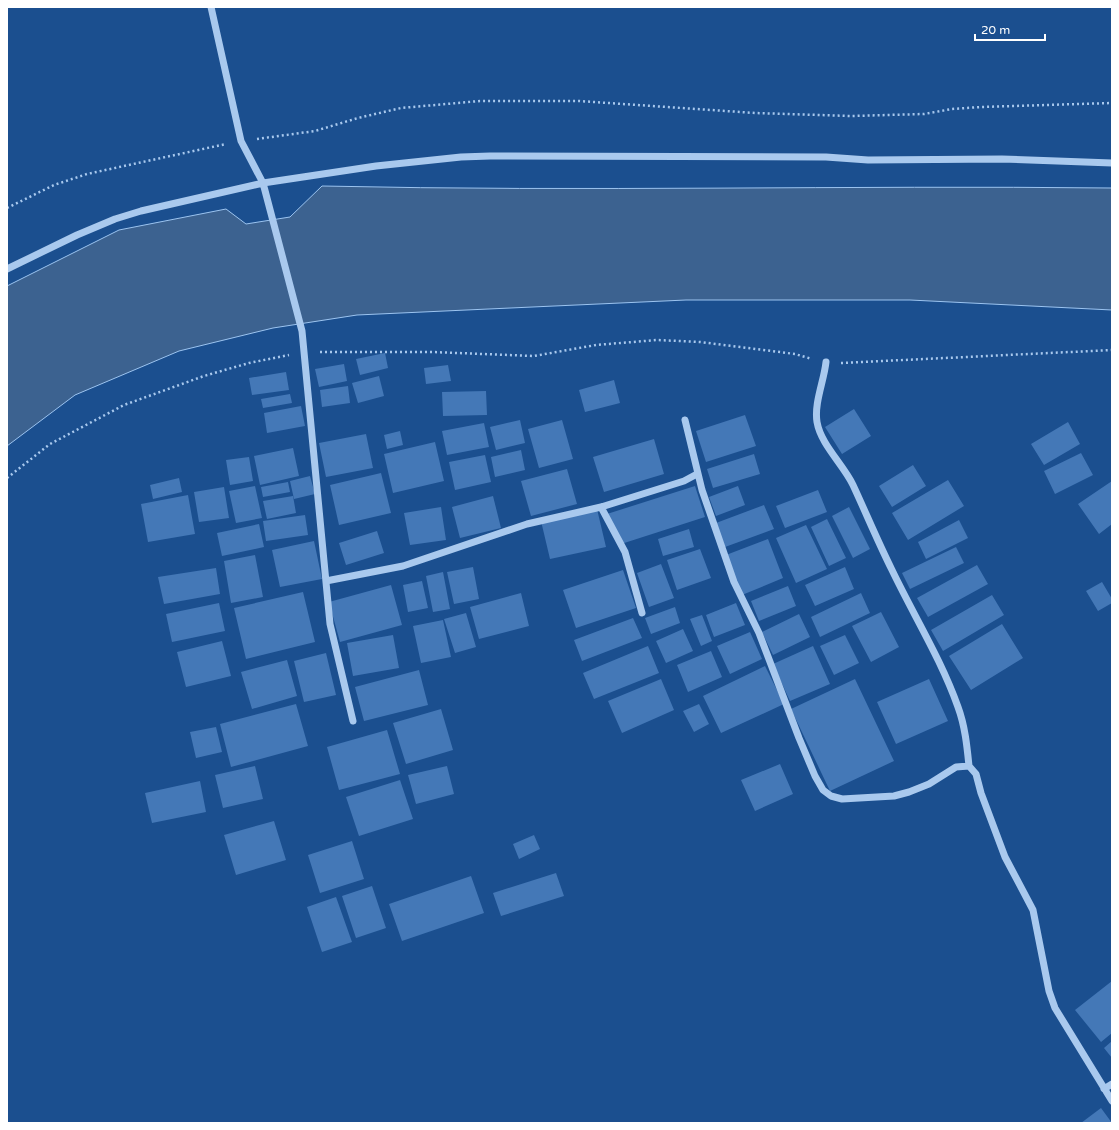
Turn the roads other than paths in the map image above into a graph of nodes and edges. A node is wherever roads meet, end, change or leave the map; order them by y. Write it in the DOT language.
graph roads {
  1 [pos="211,7"];
  2 [pos="1112,163"];
  3 [pos="263,183"];
  4 [pos="7,269"];
  5 [pos="826,362"];
  6 [pos="684,420"];
  7 [pos="697,474"];
  8 [pos="601,507"];
  9 [pos="326,581"];
  10 [pos="642,614"];
  11 [pos="353,721"];
  12 [pos="969,766"];
  13 [pos="1112,1084"];
  14 [pos="1104,1089"];
  15 [pos="1112,1101"];
  1 -- 3 [label="street"];
  2 -- 3 [label="street"];
  3 -- 4 [label="street"];
  3 -- 9 [label="street"];
  5 -- 12 [label="street"];
  6 -- 7 [label="street"];
  7 -- 8 [label="street"];
  7 -- 12 [label="street"];
  8 -- 9 [label="street"];
  8 -- 10 [label="street"];
  9 -- 11 [label="street"];
  12 -- 14 [label="street"];
  13 -- 14 [label="street"];
  14 -- 15 [label="street"];
}
